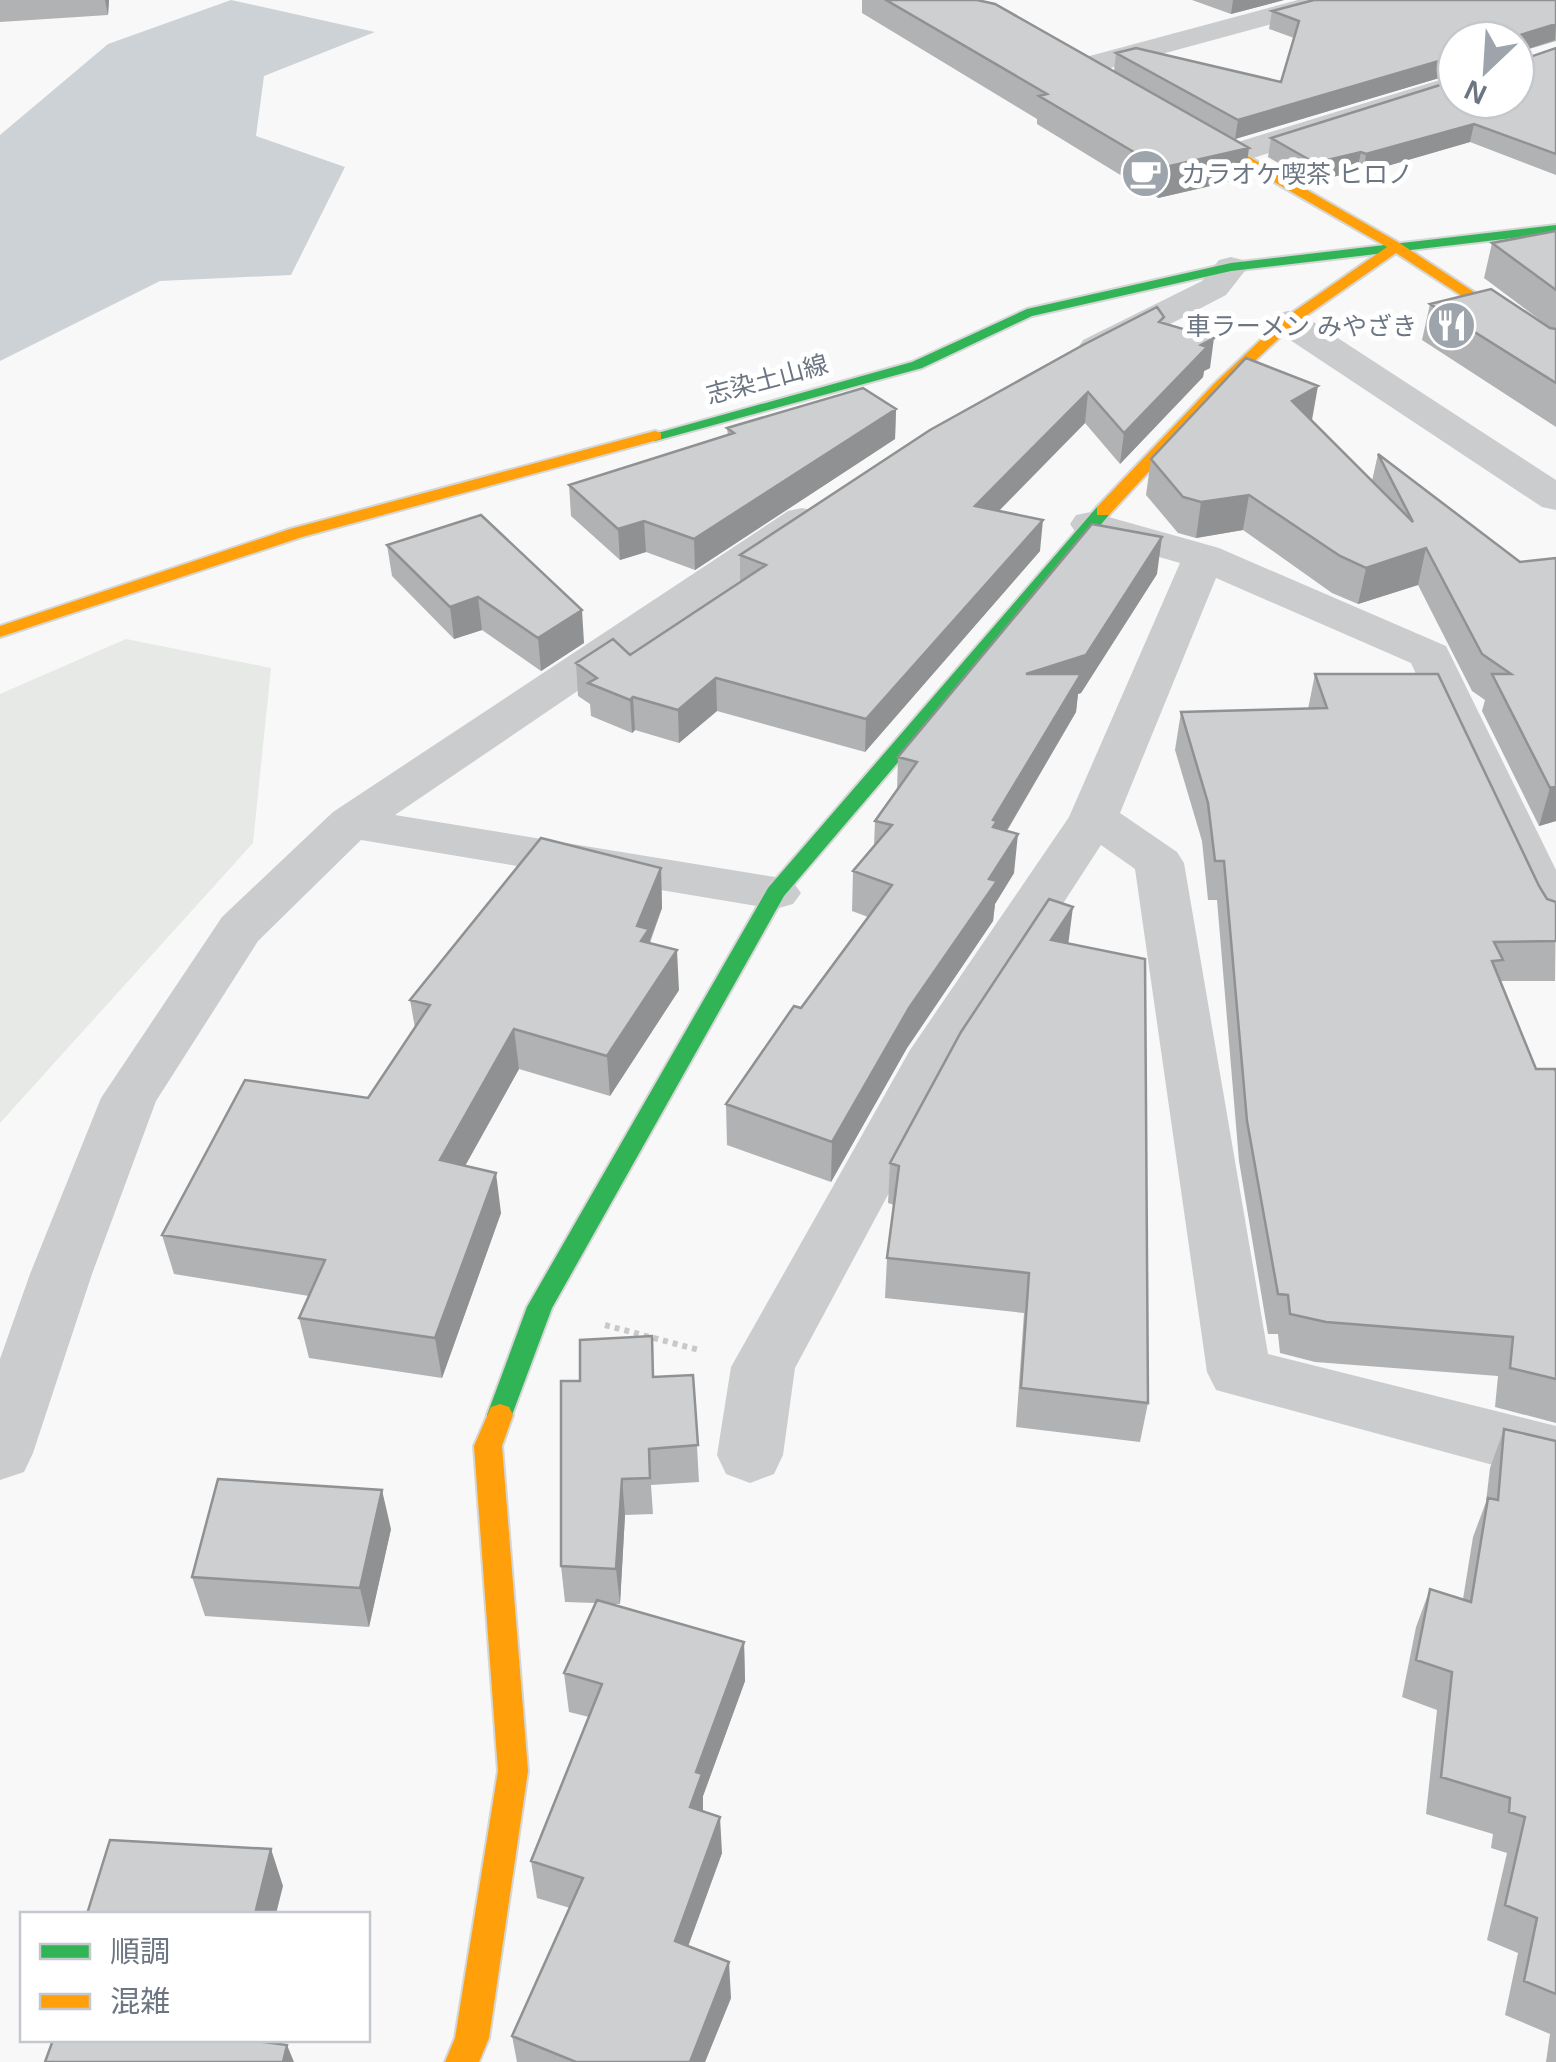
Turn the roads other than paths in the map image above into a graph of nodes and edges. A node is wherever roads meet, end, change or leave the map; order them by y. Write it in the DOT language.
graph roads {
  1 [pos="1329,0"];
  2 [pos="1074,63"];
  3 [pos="1116,86"];
  4 [pos="1436,90"];
  5 [pos="1167,115"];
  6 [pos="1236,153"];
  7 [pos="1556,229"];
  8 [pos="1396,246"];
  9 [pos="1230,267"];
  10 [pos="1288,322"];
  11 [pos="1556,352"];
  12 [pos="1049,372"];
  13 [pos="1556,498"];
  14 [pos="835,499"];
  15 [pos="1091,524"];
  16 [pos="1204,557"];
  17 [pos="0,632"];
  18 [pos="1094,817"];
  19 [pos="350,823"];
  20 [pos="775,893"];
  21 [pos="1556,924"];
  22 [pos="0,1453"];
  23 [pos="1556,1454"];
  24 [pos="750,1455"];
  25 [pos="462,2062"];
  1 -- 2 [label="street"];
  2 -- 3 [label="street"];
  4 -- 6 [label="street"];
  5 -- 6 [label="street"];
  6 -- 8 [label="street"];
  7 -- 8 [label="street, 志染土山線"];
  8 -- 9 [label="street, 志染土山線"];
  8 -- 10 [label="street"];
  8 -- 11 [label="street"];
  9 -- 12 [label="street"];
  9 -- 17 [label="street, 志染土山線"];
  10 -- 13 [label="street"];
  10 -- 15 [label="street"];
  14 -- 19 [label="street"];
  15 -- 16 [label="street"];
  15 -- 20 [label="street"];
  16 -- 18 [label="street"];
  16 -- 21 [label="street"];
  18 -- 23 [label="street"];
  18 -- 24 [label="street"];
  19 -- 20 [label="street"];
  19 -- 22 [label="street"];
  20 -- 25 [label="street"];
}
